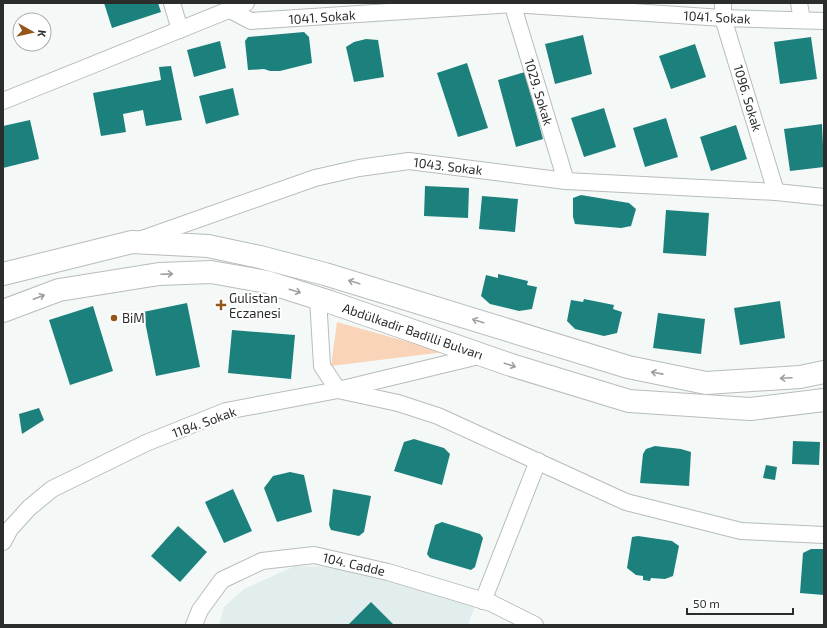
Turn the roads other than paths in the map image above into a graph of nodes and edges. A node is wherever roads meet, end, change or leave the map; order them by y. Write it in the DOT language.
graph roads {
  1 [pos="172,3"];
  2 [pos="246,3"];
  3 [pos="799,3"];
  4 [pos="512,4"];
  5 [pos="230,10"];
  6 [pos="723,10"];
  7 [pos="802,20"];
  8 [pos="824,21"];
  9 [pos="180,30"];
  10 [pos="3,101"];
  11 [pos="566,181"];
  12 [pos="776,192"];
  13 [pos="824,197"];
  14 [pos="132,242"];
  15 [pos="3,274"];
  16 [pos="318,298"];
  17 [pos="3,311"];
  18 [pos="483,355"];
  19 [pos="824,372"];
  20 [pos="338,390"];
  21 [pos="824,400"];
  22 [pos="538,461"];
  23 [pos="824,535"];
  24 [pos="3,542"];
  25 [pos="483,600"];
  26 [pos="194,625"];
  27 [pos="535,625"];
  1 -- 9 [label="street"];
  2 -- 5 [label="street"];
  3 -- 7 [label="street"];
  4 -- 5 [label="street, 1041. Sokak"];
  4 -- 6 [label="street, 1041. Sokak"];
  4 -- 11 [label="street, 1029. Sokak"];
  5 -- 9 [label="street"];
  6 -- 7 [label="street, 1041. Sokak"];
  6 -- 12 [label="street, 1096. Sokak"];
  7 -- 8 [label="street, 1041. Sokak"];
  9 -- 10 [label="street"];
  11 -- 12 [label="street, 1043. Sokak"];
  11 -- 14 [label="street, 1043. Sokak"];
  12 -- 13 [label="street, 1043. Sokak"];
  14 -- 15 [label="main road, Abdülkadir Badilli Bulvarı"];
  19 -- 14 [label="main road, Abdülkadir Badilli Bulvarı, one-way"];
  17 -- 16 [label="main road, Abdülkadir Badilli Bulvarı, one-way"];
  16 -- 18 [label="main road, Abdülkadir Badilli Bulvarı"];
  16 -- 20 [label="street"];
  18 -- 20 [label="street, 1184. Sokak"];
  18 -- 21 [label="main road, Abdülkadir Badilli Bulvarı, one-way"];
  20 -- 22 [label="street"];
  20 -- 24 [label="street, 1184. Sokak"];
  22 -- 23 [label="street"];
  22 -- 25 [label="street"];
  25 -- 26 [label="street, 104. Cadde"];
  25 -- 27 [label="street, 104. Cadde"];
}
